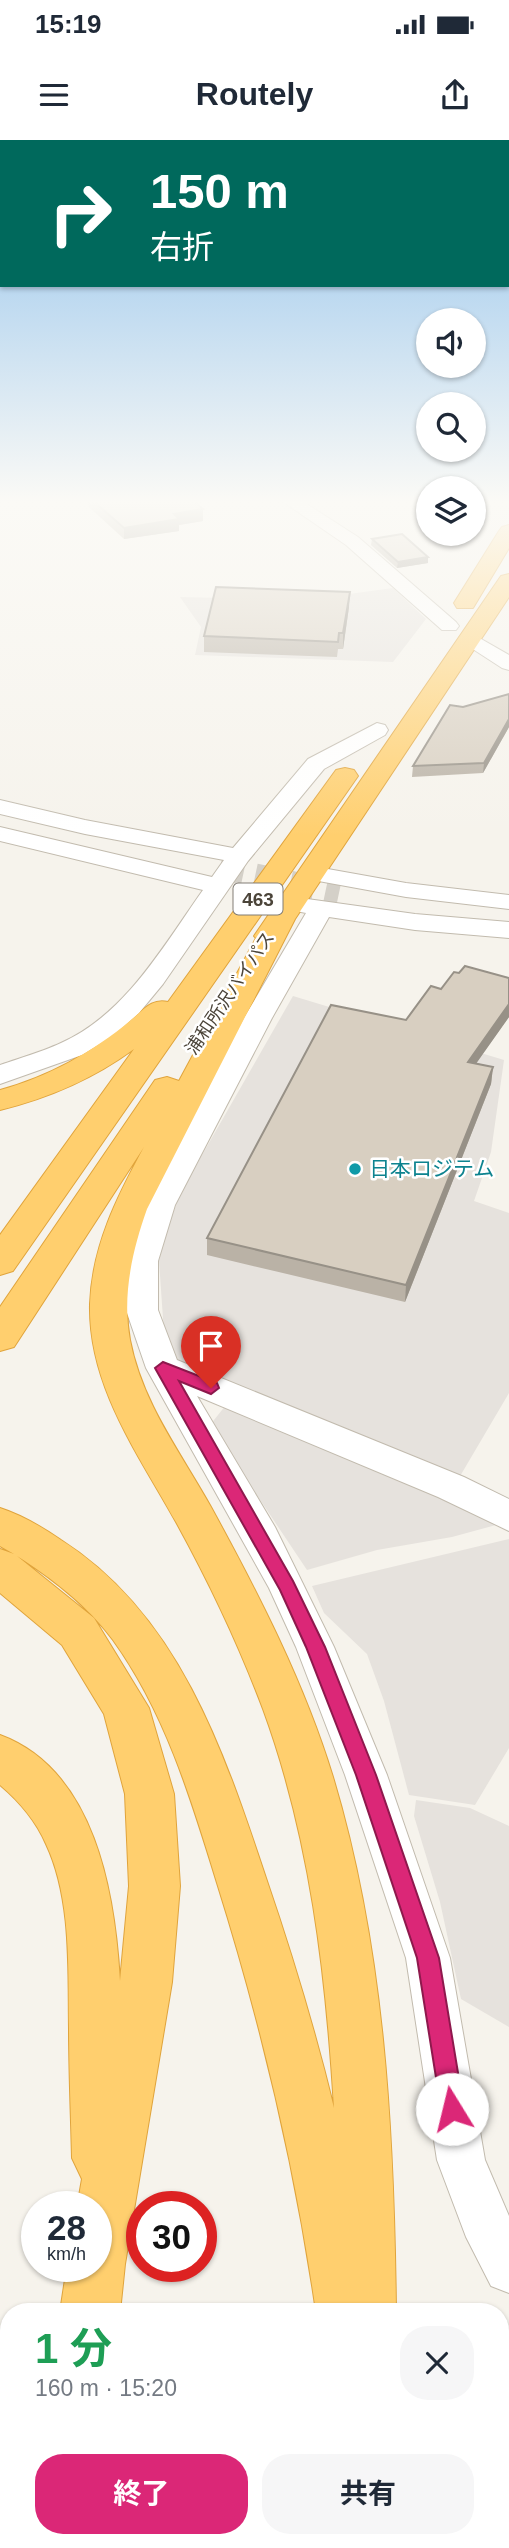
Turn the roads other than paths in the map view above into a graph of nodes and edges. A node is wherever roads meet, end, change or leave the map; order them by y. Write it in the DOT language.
graph roads {
  1 [pos="435,611"];
  2 [pos="469,611"];
  3 [pos="479,611"];
  4 [pos="459,632"];
  5 [pos="509,664"];
  6 [pos="377,730"];
  7 [pos="0,807"];
  8 [pos="318,813"];
  9 [pos="0,820"];
  10 [pos="0,834"];
  11 [pos="226,870"];
  12 [pos="311,873"];
  13 [pos="509,902"];
  14 [pos="308,905"];
  15 [pos="509,915"];
  16 [pos="509,930"];
  17 [pos="0,1075"];
  18 [pos="0,1100"];
  19 [pos="0,1262"];
  20 [pos="0,1337"];
  21 [pos="163,1368"];
  22 [pos="509,1516"];
  23 [pos="0,1525"];
  24 [pos="0,1567"];
  25 [pos="0,1756"];
  26 [pos="97,2191"];
  27 [pos="110,2191"];
  28 [pos="509,2268"];
  29 [pos="94,2282"];
  30 [pos="91,2303"];
  31 [pos="344,2303"];
  32 [pos="366,2303"];
  1 -- 4 [label="street"];
  2 -- 4 [label="highway, 浦和所沢バイパス / 463"];
  3 -- 4 [label="highway, 浦和所沢バイパス / 463"];
  4 -- 5 [label="street"];
  4 -- 6 [label="highway, 浦和所沢バイパス / 463"];
  4 -- 12 [label="highway, 浦和所沢バイパス / 463"];
  6 -- 8 [label="highway, 浦和所沢バイパス / 463"];
  6 -- 11 [label="street"];
  7 -- 11 [label="street"];
  8 -- 18 [label="highway"];
  8 -- 19 [label="highway, 浦和所沢バイパス / 463"];
  9 -- 11 [label="street"];
  10 -- 11 [label="street"];
  11 -- 17 [label="street"];
  12 -- 13 [label="street"];
  12 -- 14 [label="highway, 浦和所沢バイパス / 463"];
  14 -- 15 [label="street"];
  14 -- 16 [label="street"];
  14 -- 20 [label="highway, 浦和所沢バイパス / 463"];
  14 -- 21 [label="street"];
  14 -- 32 [label="highway"];
  21 -- 22 [label="street"];
  21 -- 28 [label="street"];
  23 -- 31 [label="highway"];
  24 -- 27 [label="highway"];
  25 -- 26 [label="highway"];
  29 -- 30 [label="highway"];
}
